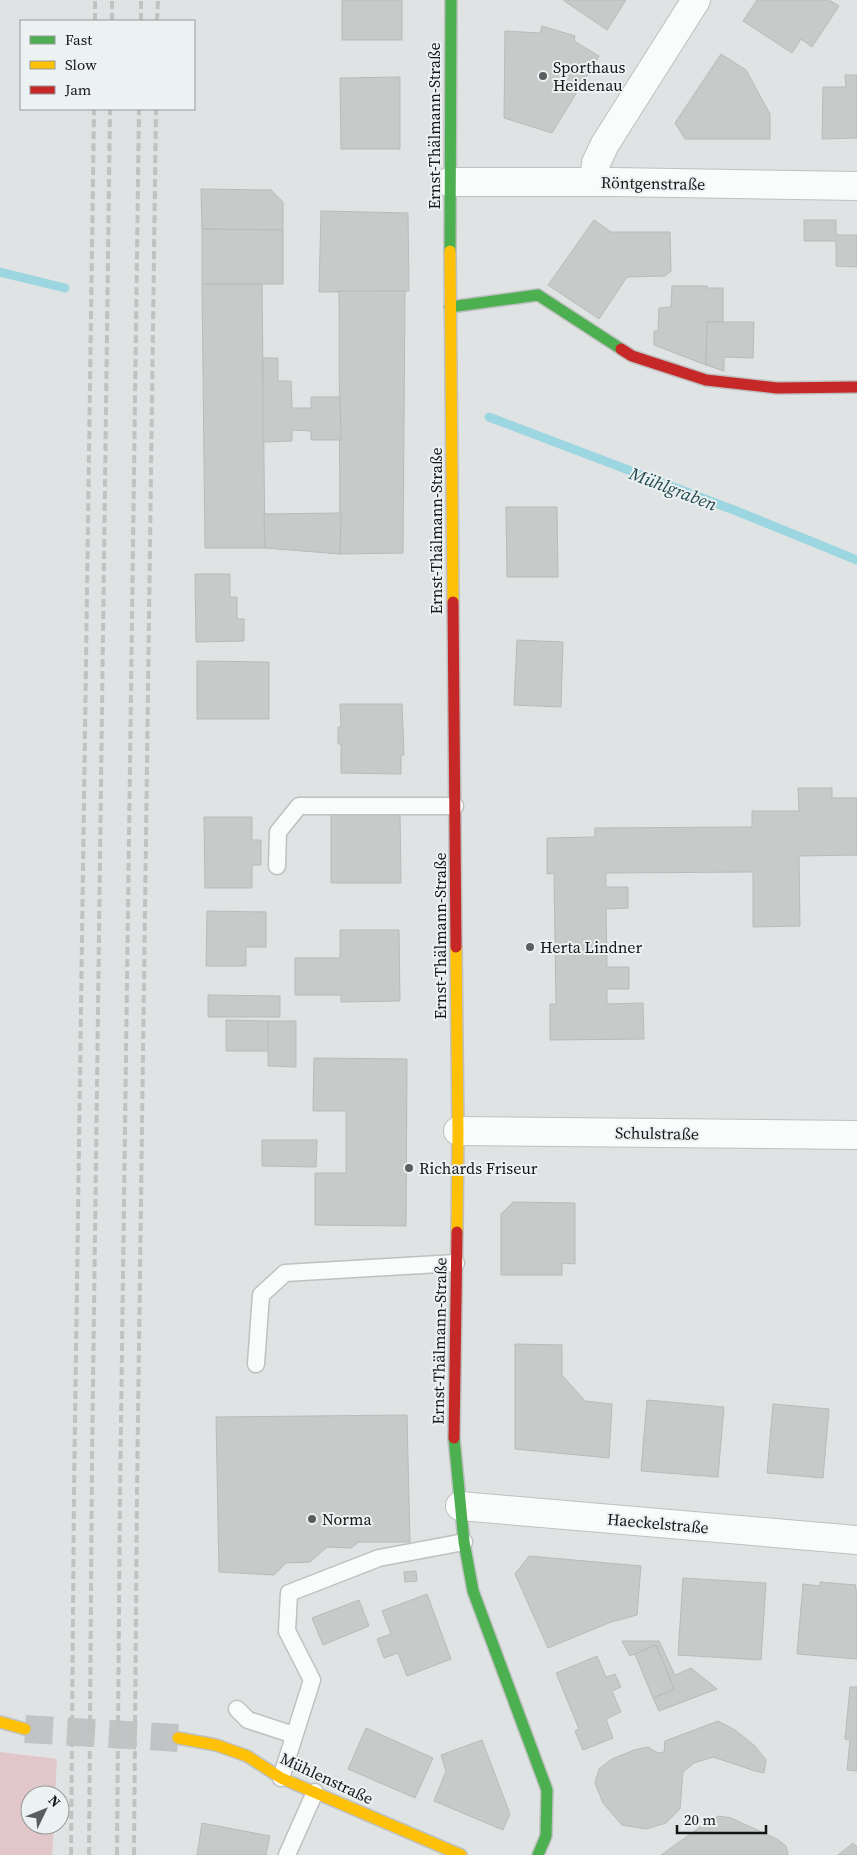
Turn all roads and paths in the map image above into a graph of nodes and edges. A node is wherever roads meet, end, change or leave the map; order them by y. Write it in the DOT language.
graph roads {
  1 [pos="451,0"];
  2 [pos="696,0"];
  3 [pos="449,182"];
  4 [pos="594,182"];
  5 [pos="857,186"];
  6 [pos="450,307"];
  7 [pos="857,387"];
  8 [pos="455,806"];
  9 [pos="277,866"];
  10 [pos="458,1131"];
  11 [pos="857,1135"];
  12 [pos="456,1263"];
  13 [pos="256,1364"];
  14 [pos="460,1506"];
  15 [pos="857,1540"];
  16 [pos="464,1542"];
  17 [pos="237,1709"];
  18 [pos="0,1722"];
  19 [pos="26,1729"];
  20 [pos="294,1735"];
  21 [pos="178,1738"];
  22 [pos="281,1778"];
  23 [pos="315,1792"];
  24 [pos="286,1855"];
  25 [pos="461,1855"];
  26 [pos="538,1855"];
  1 -- 3 [label="street, Ernst-Thälmann-Straße"];
  2 -- 4 [label="street"];
  3 -- 4 [label="street, Röntgenstraße"];
  3 -- 6 [label="street, Ernst-Thälmann-Straße"];
  4 -- 5 [label="street, Röntgenstraße"];
  6 -- 7 [label="street"];
  6 -- 8 [label="street, Ernst-Thälmann-Straße"];
  8 -- 9 [label="lane"];
  8 -- 10 [label="street, Ernst-Thälmann-Straße"];
  10 -- 11 [label="street, Schulstraße"];
  10 -- 12 [label="street, Ernst-Thälmann-Straße"];
  12 -- 13 [label="lane"];
  12 -- 14 [label="street, Ernst-Thälmann-Straße"];
  14 -- 15 [label="street, Haeckelstraße"];
  14 -- 16 [label="street, Ernst-Thälmann-Straße"];
  16 -- 20 [label="lane"];
  16 -- 26 [label="street, Ernst-Thälmann-Straße"];
  17 -- 20 [label="lane"];
  18 -- 19 [label="street"];
  20 -- 22 [label="lane"];
  21 -- 22 [label="street, Mühlenstraße"];
  22 -- 23 [label="street, Mühlenstraße"];
  23 -- 24 [label="lane"];
  23 -- 25 [label="street, Mühlenstraße"];
}
